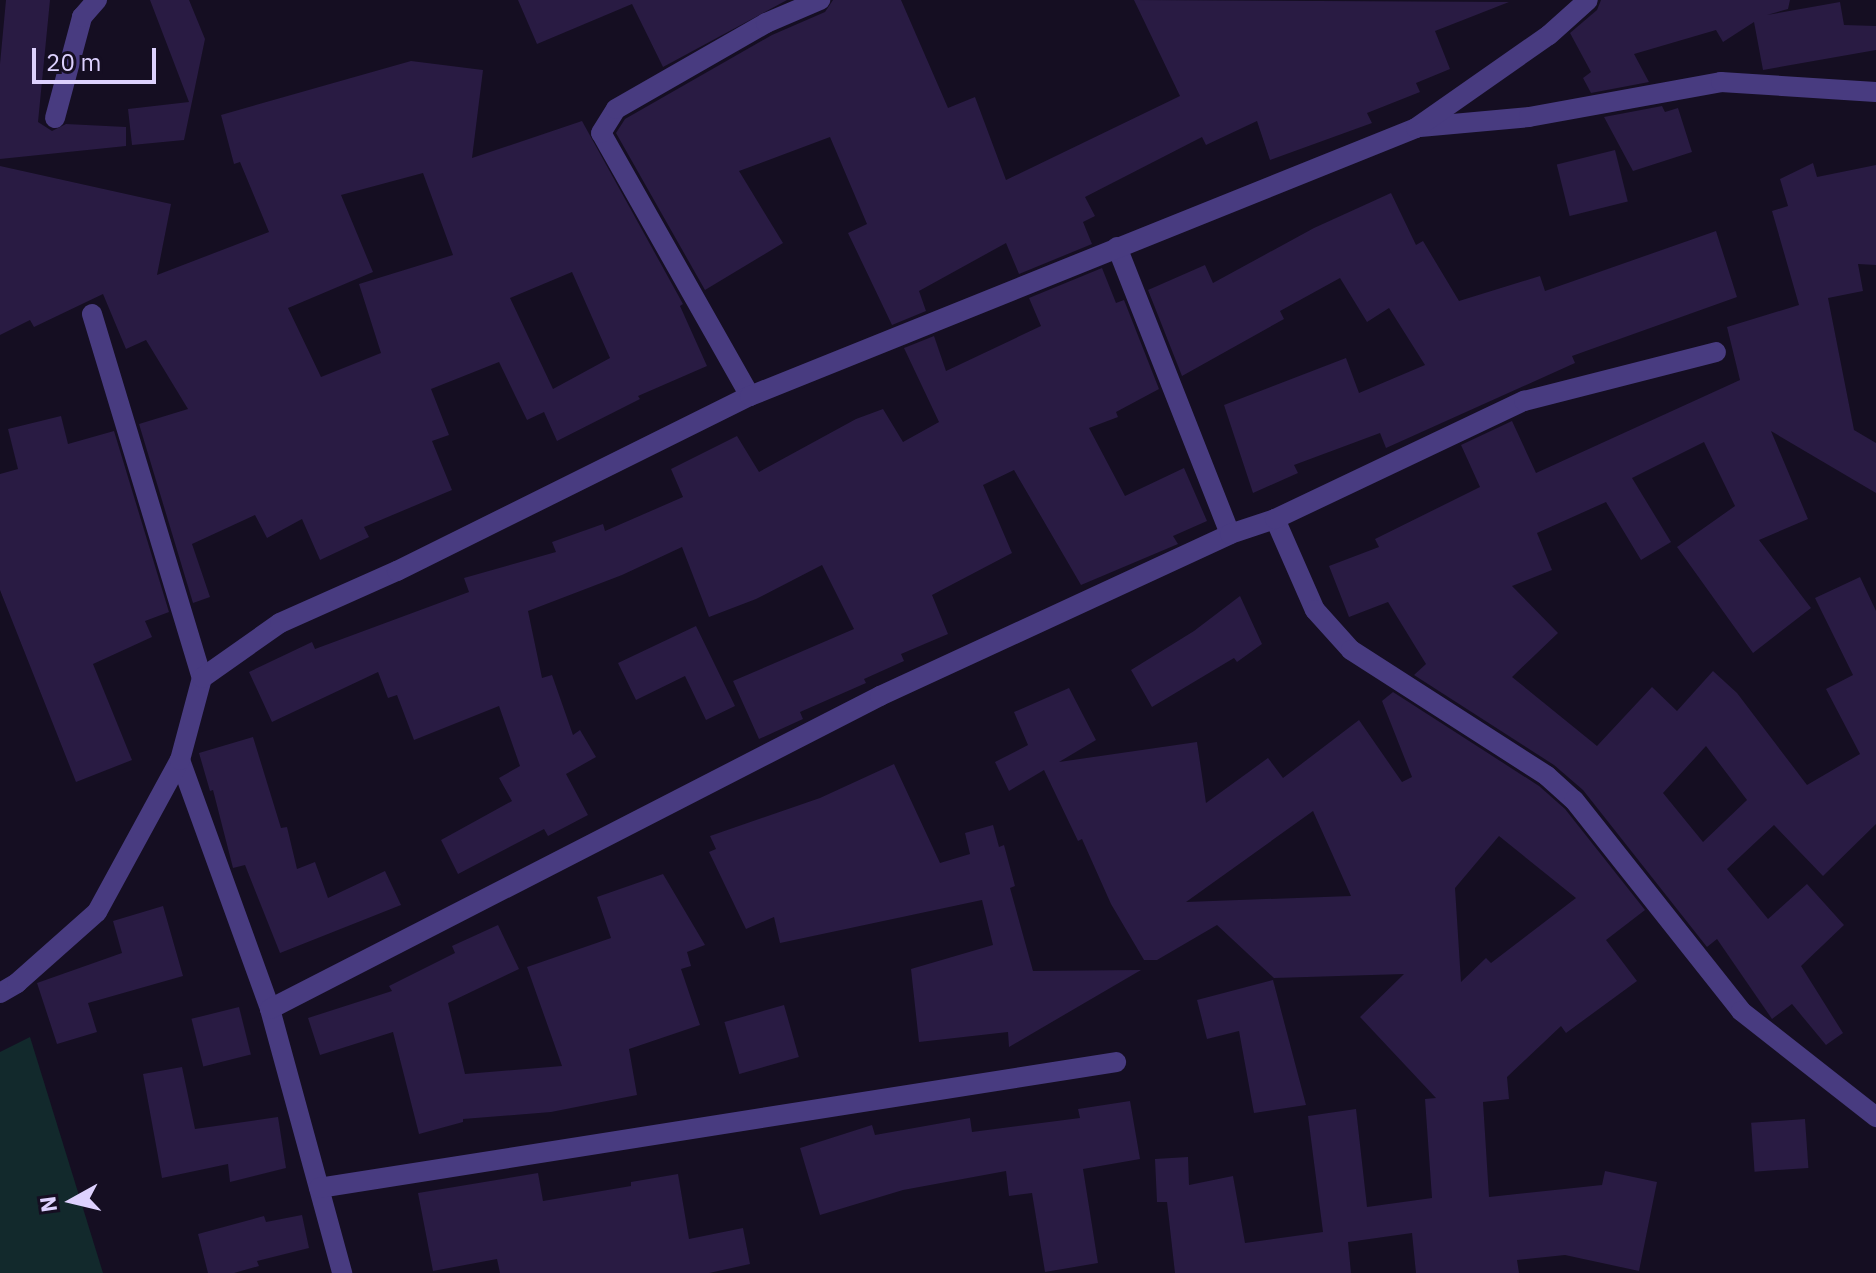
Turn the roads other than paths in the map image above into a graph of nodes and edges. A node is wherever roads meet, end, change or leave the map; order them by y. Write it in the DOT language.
graph roads {
  1 [pos="97,0"];
  2 [pos="820,0"];
  3 [pos="1588,0"];
  4 [pos="1876,92"];
  5 [pos="55,118"];
  6 [pos="1416,128"];
  7 [pos="1117,247"];
  8 [pos="92,314"];
  9 [pos="1716,352"];
  10 [pos="750,396"];
  11 [pos="1275,519"];
  12 [pos="1230,534"];
  13 [pos="202,678"];
  14 [pos="180,760"];
  15 [pos="0,993"];
  16 [pos="270,1009"];
  17 [pos="1116,1062"];
  18 [pos="1876,1117"];
  19 [pos="319,1188"];
  20 [pos="342,1273"];
  1 -- 5 [label="street"];
  2 -- 10 [label="street"];
  3 -- 6 [label="street"];
  4 -- 6 [label="street"];
  6 -- 7 [label="street"];
  7 -- 10 [label="street"];
  7 -- 12 [label="street"];
  8 -- 13 [label="street"];
  9 -- 11 [label="street"];
  10 -- 13 [label="street"];
  11 -- 12 [label="street"];
  11 -- 18 [label="street"];
  12 -- 16 [label="street"];
  13 -- 14 [label="street"];
  14 -- 15 [label="street"];
  14 -- 16 [label="street"];
  16 -- 19 [label="street"];
  17 -- 19 [label="street"];
  19 -- 20 [label="street"];
}
